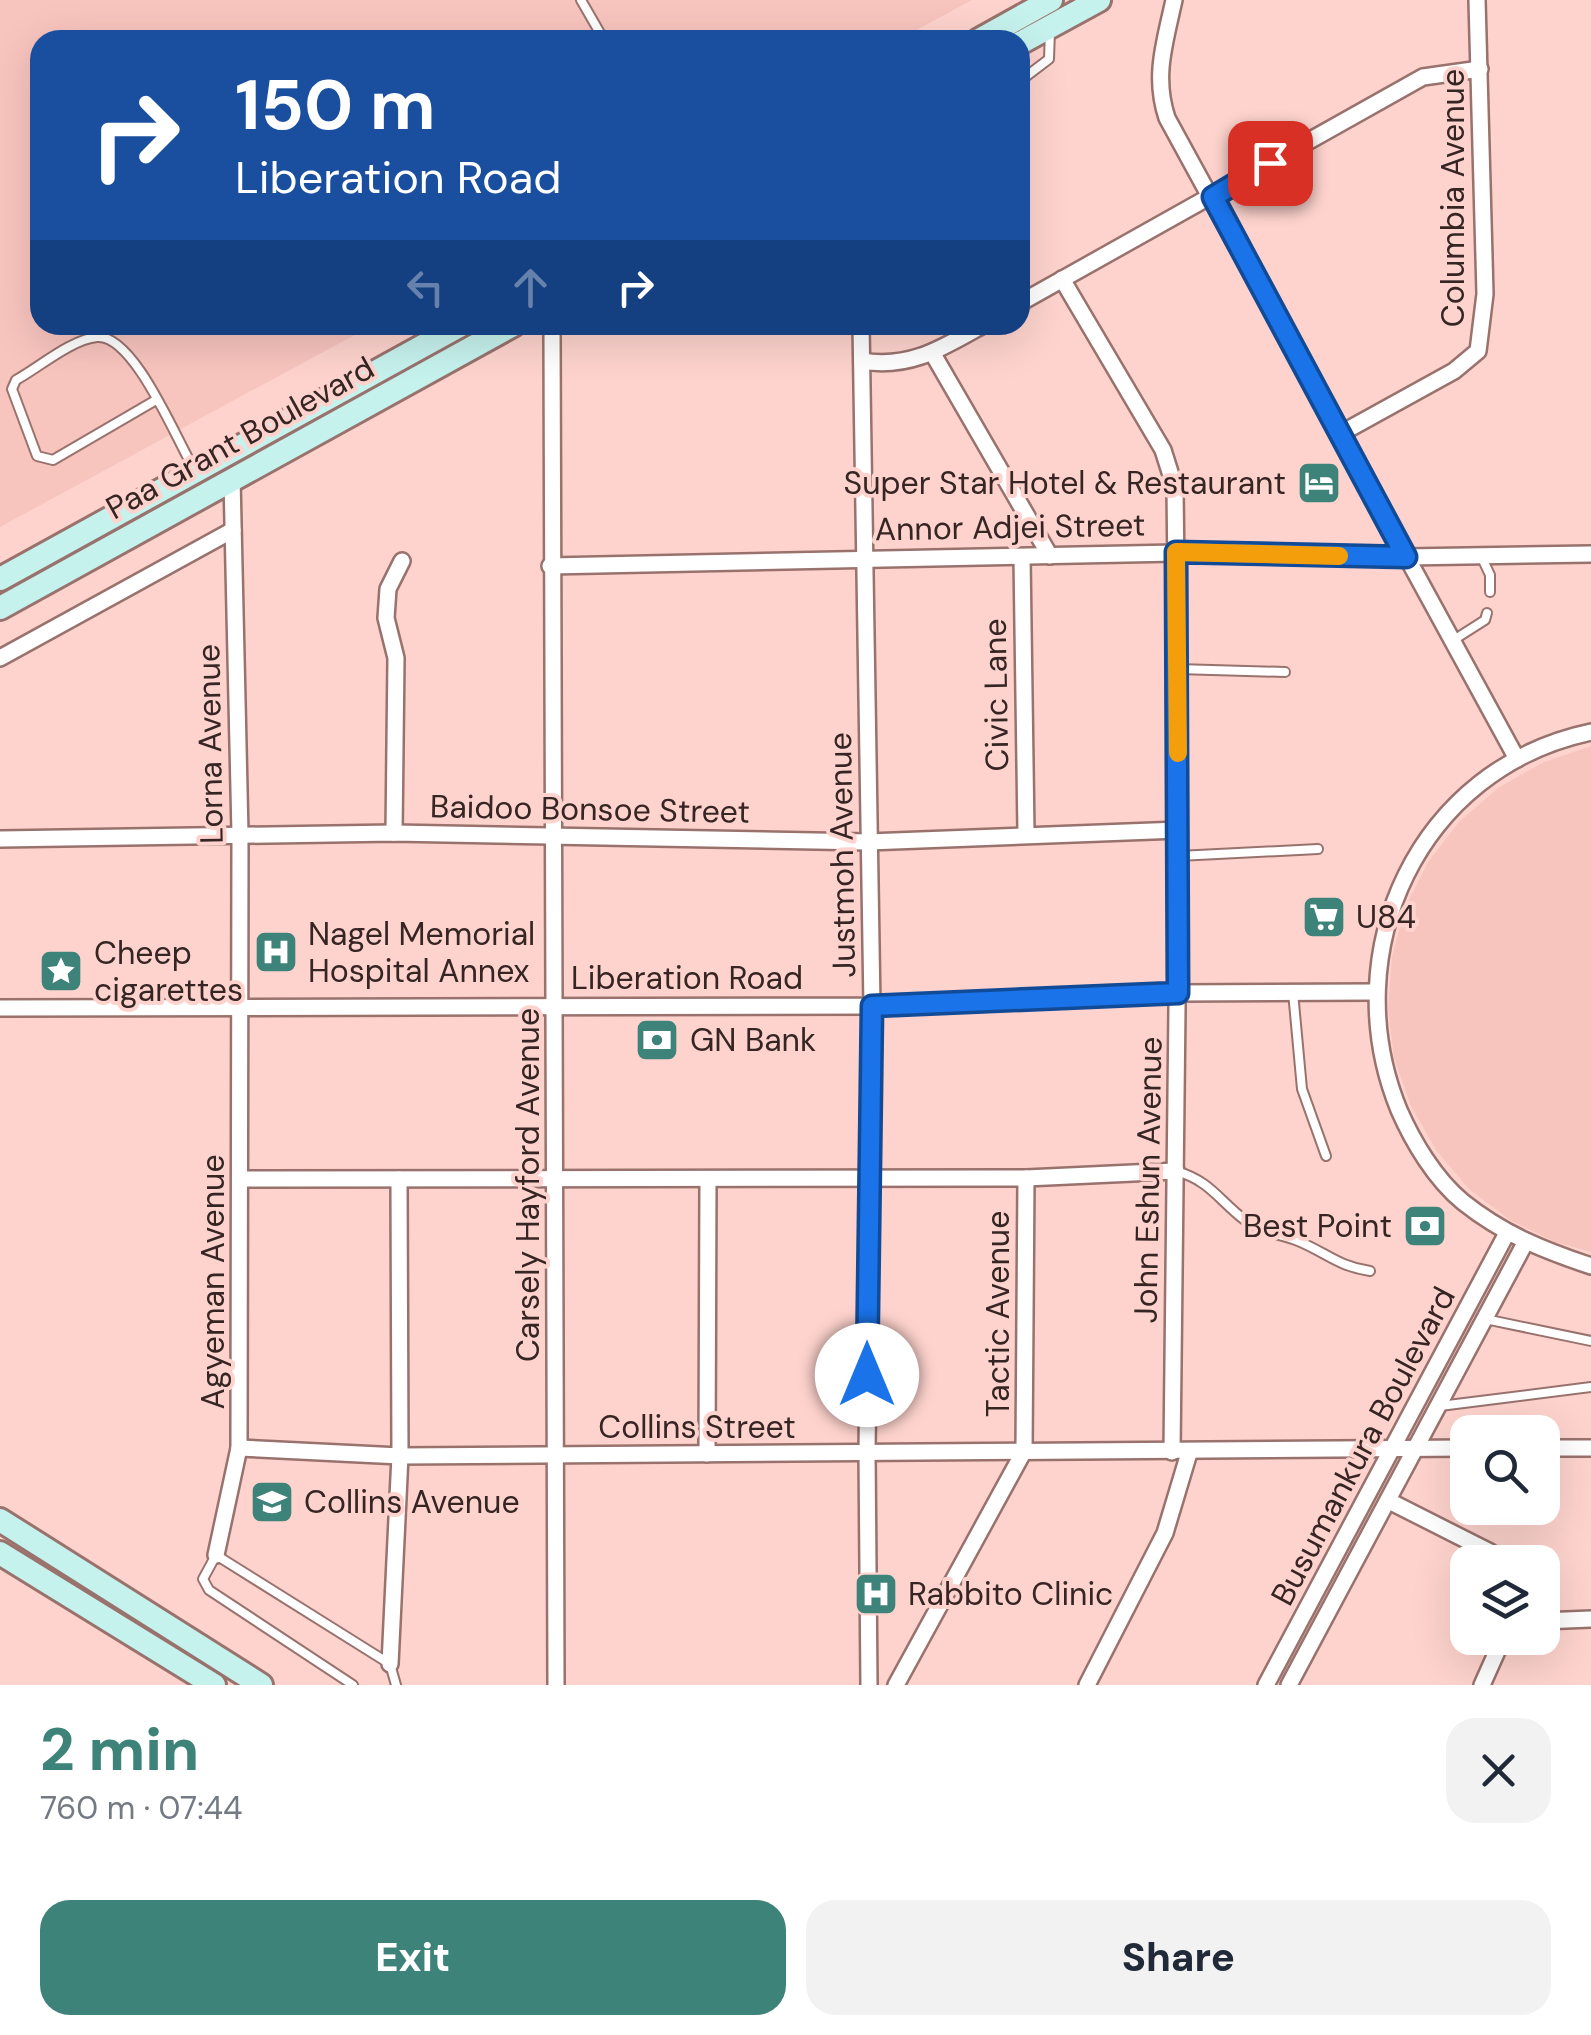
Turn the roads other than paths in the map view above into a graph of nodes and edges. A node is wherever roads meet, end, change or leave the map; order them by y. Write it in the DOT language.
graph roads {
  1 [pos="581,0"];
  2 [pos="1051,0"];
  3 [pos="1098,0"];
  4 [pos="1174,0"];
  5 [pos="1477,0"];
  6 [pos="1050,27"];
  7 [pos="598,30"];
  8 [pos="997,30"];
  9 [pos="1030,38"];
  10 [pos="1480,68"];
  11 [pos="1030,73"];
  12 [pos="1213,197"];
  13 [pos="1062,279"];
  14 [pos="1030,298"];
  15 [pos="443,335"];
  16 [pos="494,335"];
  17 [pos="552,335"];
  18 [pos="861,335"];
  19 [pos="966,335"];
  20 [pos="933,354"];
  21 [pos="862,361"];
  22 [pos="367,377"];
  23 [pos="380,398"];
  24 [pos="156,400"];
  25 [pos="1338,436"];
  26 [pos="196,471"];
  27 [pos="232,479"];
  28 [pos="234,530"];
  29 [pos="1176,552"];
  30 [pos="1591,554"];
  31 [pos="1050,556"];
  32 [pos="1481,556"];
  33 [pos="866,557"];
  34 [pos="1022,557"];
  35 [pos="1406,557"];
  36 [pos="402,561"];
  37 [pos="550,566"];
  38 [pos="2,573"];
  39 [pos="1490,592"];
  40 [pos="0,608"];
  41 [pos="1487,613"];
  42 [pos="1452,641"];
  43 [pos="0,658"];
  44 [pos="1177,669"];
  45 [pos="1285,672"];
  46 [pos="1591,732"];
  47 [pos="1517,759"];
  48 [pos="1178,830"];
  49 [pos="394,833"];
  50 [pos="1026,833"];
  51 [pos="240,834"];
  52 [pos="556,835"];
  53 [pos="0,839"];
  54 [pos="868,842"];
  55 [pos="1318,849"];
  56 [pos="1178,856"];
  57 [pos="1293,992"];
  58 [pos="1374,992"];
  59 [pos="1178,993"];
  60 [pos="556,1005"];
  61 [pos="872,1006"];
  62 [pos="239,1007"];
  63 [pos="0,1008"];
  64 [pos="1326,1156"];
  65 [pos="1176,1172"];
  66 [pos="554,1176"];
  67 [pos="1026,1178"];
  68 [pos="242,1179"];
  69 [pos="399,1179"];
  70 [pos="868,1179"];
  71 [pos="708,1180"];
  72 [pos="1507,1232"];
  73 [pos="1524,1244"];
  74 [pos="1591,1266"];
  75 [pos="1370,1270"];
  76 [pos="1485,1319"];
  77 [pos="1591,1341"];
  78 [pos="1591,1387"];
  79 [pos="1440,1406"];
  80 [pos="240,1448"];
  81 [pos="1394,1448"];
  82 [pos="1418,1448"];
  83 [pos="1450,1448"];
  84 [pos="1560,1448"];
  85 [pos="1591,1448"];
  86 [pos="1024,1451"];
  87 [pos="1181,1453"];
  88 [pos="707,1454"];
  89 [pos="866,1454"];
  90 [pos="554,1455"];
  91 [pos="400,1456"];
  92 [pos="1390,1501"];
  93 [pos="0,1520"];
  94 [pos="1476,1545"];
  95 [pos="0,1553"];
  96 [pos="216,1555"];
  97 [pos="1591,1619"];
  98 [pos="1560,1620"];
  99 [pos="1495,1655"];
  100 [pos="390,1664"];
  101 [pos="214,1685"];
  102 [pos="261,1685"];
  103 [pos="352,1685"];
  104 [pos="396,1685"];
  105 [pos="556,1685"];
  106 [pos="869,1685"];
  107 [pos="896,1685"];
  108 [pos="1087,1685"];
  109 [pos="1266,1685"];
  110 [pos="1289,1685"];
  111 [pos="1482,1685"];
  1 -- 7 [label="lane"];
  2 -- 8 [label="main road"];
  3 -- 6 [label="main road"];
  4 -- 12 [label="street"];
  5 -- 10 [label="street, Columbia Avenue"];
  6 -- 9 [label="main road"];
  6 -- 11 [label="lane"];
  10 -- 12 [label="street"];
  10 -- 25 [label="street, Columbia Avenue"];
  12 -- 13 [label="street"];
  12 -- 25 [label="street"];
  13 -- 14 [label="street"];
  13 -- 29 [label="street, John Eshun Avenue"];
  15 -- 22 [label="main road, Paa Grant Boulevard"];
  16 -- 23 [label="main road, Paa Grant Boulevard"];
  17 -- 37 [label="street, Carsely Hayford Avenue"];
  18 -- 21 [label="street, Justmoh Avenue"];
  19 -- 20 [label="street"];
  20 -- 21 [label="street"];
  20 -- 31 [label="street"];
  21 -- 33 [label="street, Justmoh Avenue"];
  22 -- 23 [label="main road"];
  22 -- 26 [label="main road, Paa Grant Boulevard"];
  23 -- 27 [label="main road, Paa Grant Boulevard"];
  24 -- 24 [label="lane"];
  24 -- 26 [label="lane"];
  25 -- 35 [label="street"];
  26 -- 38 [label="main road, Paa Grant Boulevard"];
  27 -- 28 [label="street, Lorna Avenue"];
  27 -- 40 [label="main road, Paa Grant Boulevard"];
  28 -- 43 [label="street"];
  28 -- 51 [label="street, Lorna Avenue"];
  29 -- 31 [label="street, Annor Adjei Street"];
  29 -- 35 [label="street, Annor Adjei Street"];
  29 -- 44 [label="street, John Eshun Avenue"];
  30 -- 32 [label="street, Annor Adjei Street"];
  31 -- 34 [label="street, Annor Adjei Street"];
  32 -- 35 [label="street, Annor Adjei Street"];
  32 -- 39 [label="lane"];
  33 -- 34 [label="street, Annor Adjei Street"];
  33 -- 37 [label="street, Annor Adjei Street"];
  33 -- 54 [label="street, Justmoh Avenue"];
  34 -- 50 [label="street, Civic Lane"];
  35 -- 42 [label="street"];
  36 -- 49 [label="street"];
  37 -- 52 [label="street, Carsely Hayford Avenue"];
  41 -- 42 [label="lane"];
  42 -- 47 [label="street"];
  44 -- 45 [label="lane"];
  44 -- 48 [label="street, John Eshun Avenue"];
  46 -- 47 [label="street"];
  47 -- 58 [label="street"];
  48 -- 50 [label="street, Baidoo Bonsoe Street"];
  48 -- 56 [label="street, John Eshun Avenue"];
  49 -- 51 [label="street, Baidoo Bonsoe Street"];
  49 -- 52 [label="street, Baidoo Bonsoe Street"];
  50 -- 54 [label="street, Baidoo Bonsoe Street"];
  51 -- 53 [label="street, Baidoo Bonsoe Street"];
  51 -- 62 [label="street, Lorna Avenue"];
  52 -- 54 [label="street, Baidoo Bonsoe Street"];
  52 -- 60 [label="street, Carsely Hayford Avenue"];
  54 -- 61 [label="street, Justmoh Avenue"];
  55 -- 56 [label="lane"];
  56 -- 59 [label="street, John Eshun Avenue"];
  57 -- 58 [label="street, Liberation Road"];
  57 -- 59 [label="street, Liberation Road"];
  57 -- 64 [label="lane"];
  58 -- 72 [label="street"];
  59 -- 61 [label="street, Liberation Road"];
  59 -- 65 [label="street, John Eshun Avenue"];
  60 -- 61 [label="street, Liberation Road"];
  60 -- 62 [label="street, Liberation Road"];
  60 -- 66 [label="street, Carsely Hayford Avenue"];
  61 -- 70 [label="street, Justmoh Avenue"];
  62 -- 63 [label="street, Liberation Road"];
  62 -- 68 [label="street, Agyeman Avenue"];
  65 -- 67 [label="street"];
  65 -- 75 [label="lane"];
  65 -- 87 [label="street, John Eshun Avenue"];
  66 -- 69 [label="street"];
  66 -- 71 [label="street"];
  66 -- 90 [label="street, Carsely Hayford Avenue"];
  67 -- 70 [label="street"];
  67 -- 86 [label="street, Tactic Avenue"];
  68 -- 69 [label="street"];
  68 -- 80 [label="street, Agyeman Avenue"];
  69 -- 91 [label="street"];
  70 -- 71 [label="street"];
  70 -- 89 [label="street, Justmoh Avenue"];
  71 -- 88 [label="street"];
  72 -- 73 [label="street"];
  72 -- 81 [label="street, Busumankura Boulevard"];
  73 -- 74 [label="street"];
  73 -- 76 [label="street, Busumankura Boulevard"];
  76 -- 77 [label="lane"];
  76 -- 79 [label="street, Busumankura Boulevard"];
  78 -- 79 [label="lane"];
  79 -- 82 [label="street, Busumankura Boulevard"];
  80 -- 91 [label="street, Collins Street"];
  80 -- 96 [label="street, Agyeman Avenue"];
  81 -- 82 [label="street, Collins Street"];
  81 -- 87 [label="street, Collins Street"];
  81 -- 109 [label="street, Busumankura Boulevard"];
  82 -- 83 [label="street"];
  82 -- 92 [label="street, Busumankura Boulevard"];
  84 -- 85 [label="street"];
  86 -- 87 [label="street, Collins Street"];
  86 -- 89 [label="street, Collins Street"];
  86 -- 107 [label="street"];
  87 -- 108 [label="street, John Eshun Avenue"];
  88 -- 89 [label="street, Collins Street"];
  88 -- 90 [label="street, Collins Street"];
  89 -- 106 [label="street, Justmoh Avenue"];
  90 -- 91 [label="street, Collins Street"];
  90 -- 105 [label="street, Carsely Hayford Avenue"];
  91 -- 100 [label="street"];
  92 -- 94 [label="street"];
  92 -- 110 [label="street, Busumankura Boulevard"];
  93 -- 102 [label="main road"];
  95 -- 101 [label="main road"];
  96 -- 100 [label="lane"];
  96 -- 103 [label="lane"];
  97 -- 98 [label="street"];
  99 -- 111 [label="street"];
  100 -- 104 [label="lane"];
}
